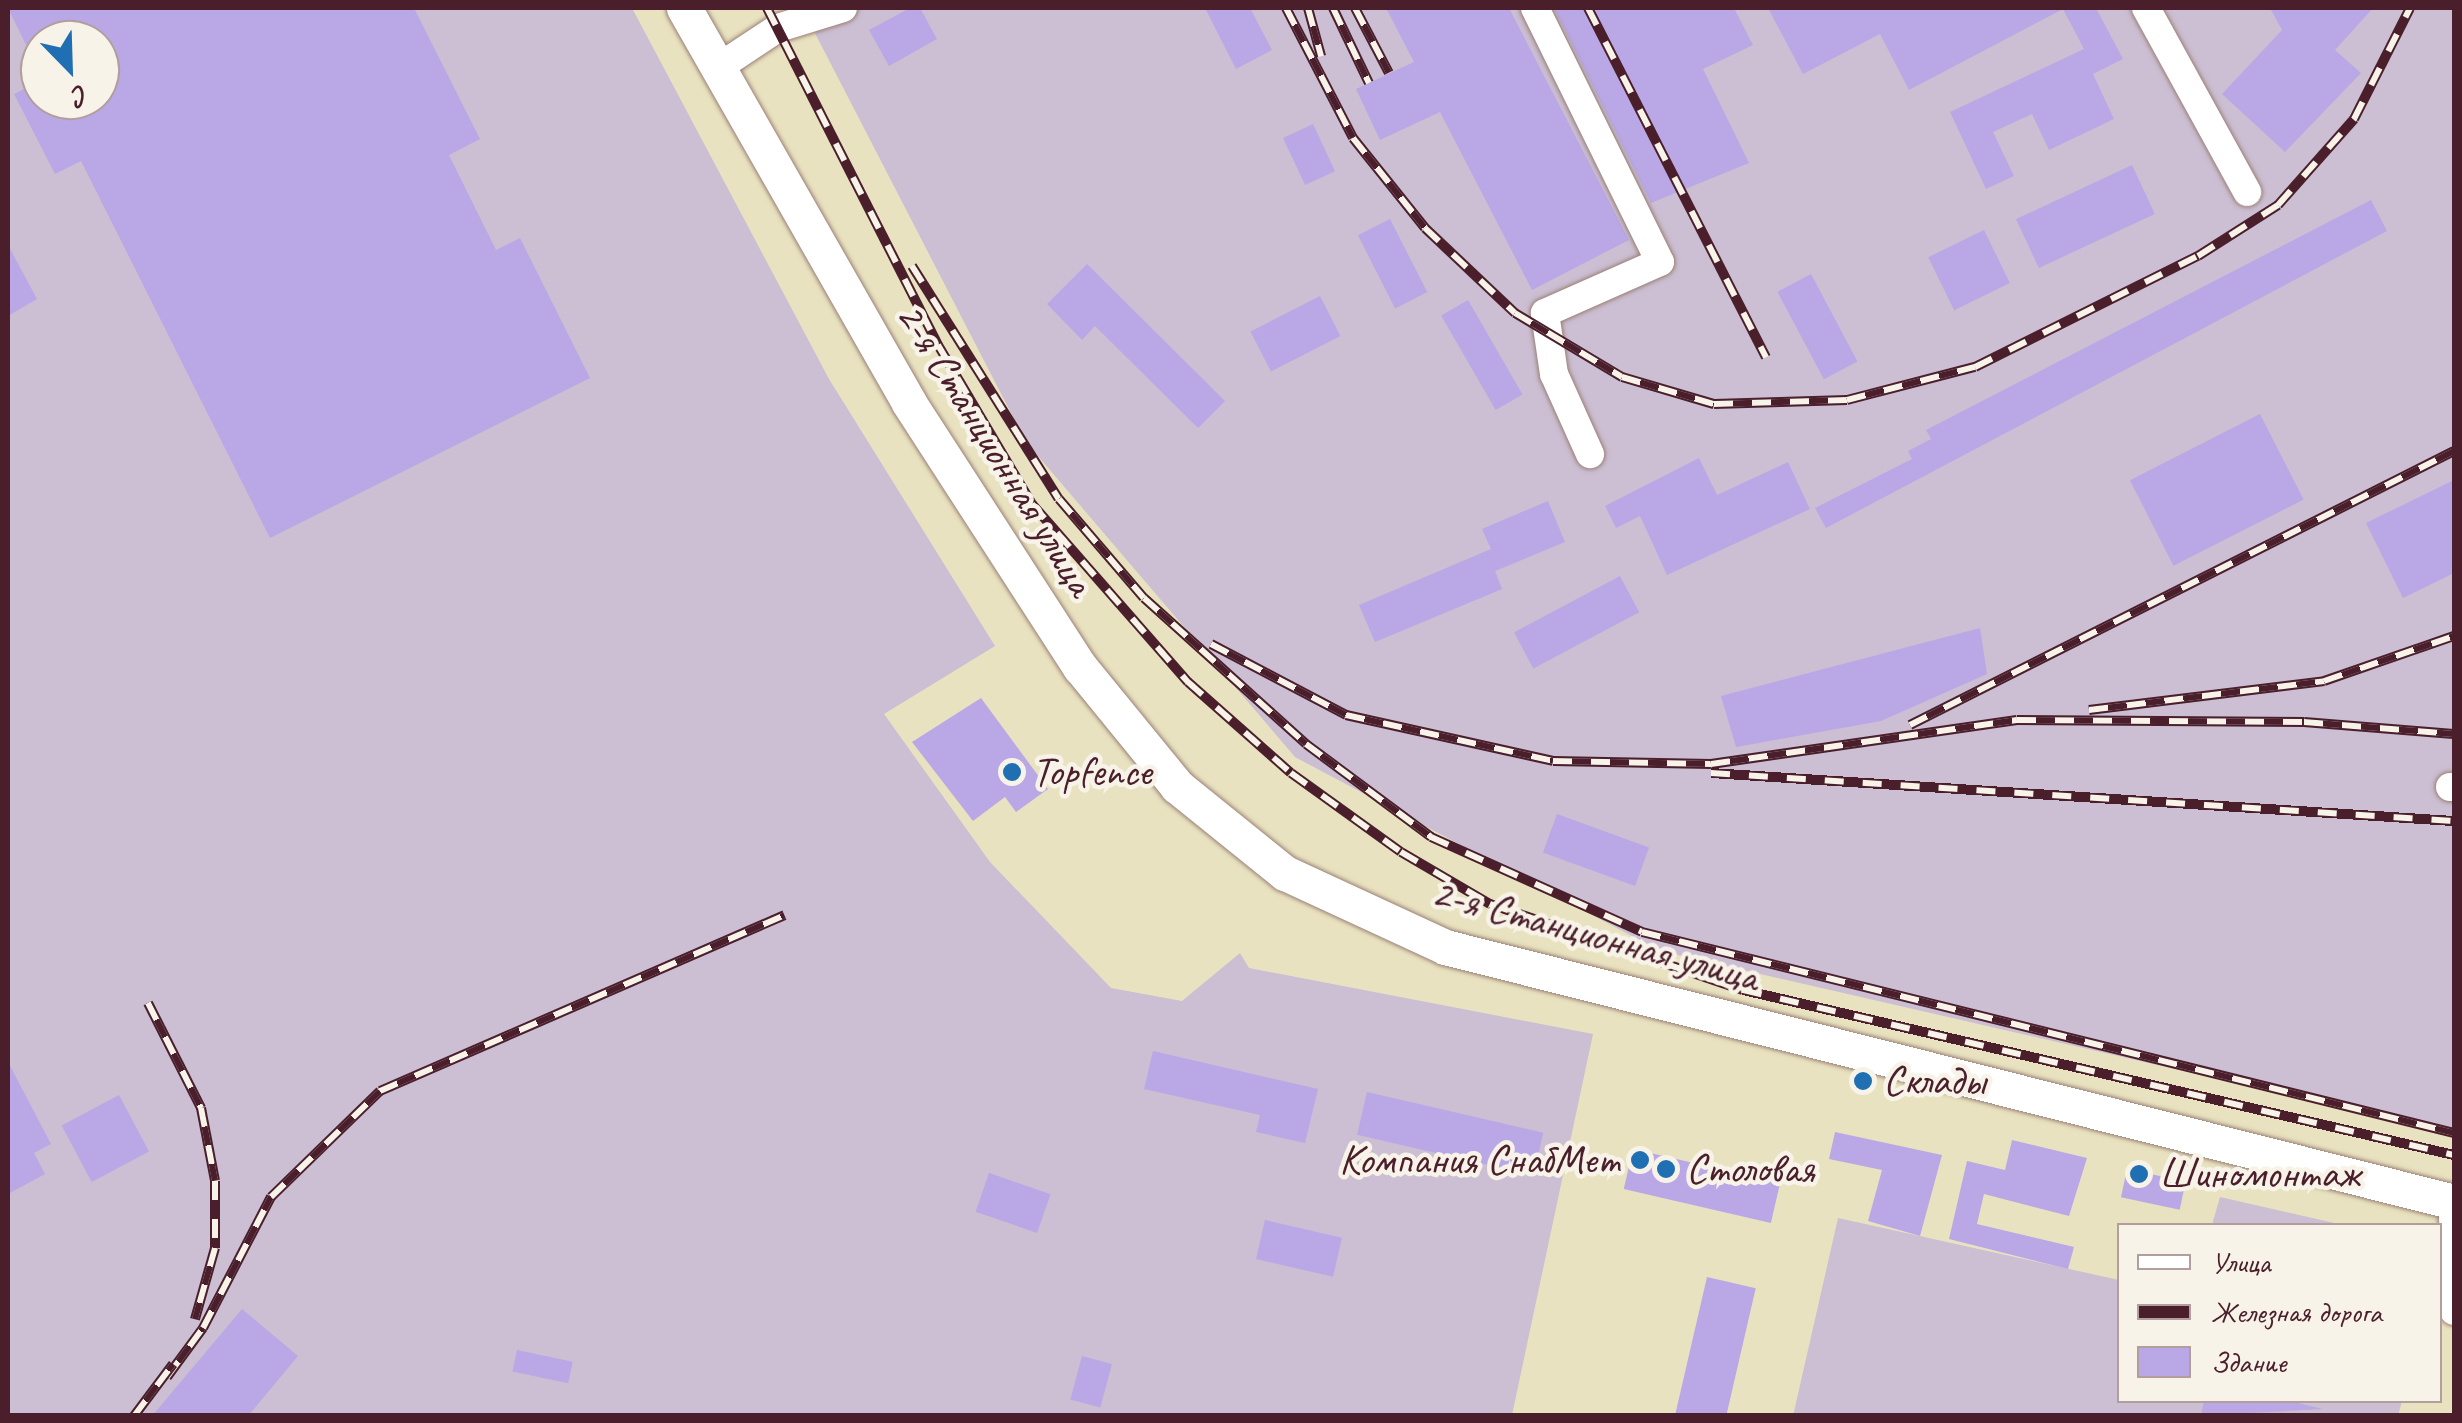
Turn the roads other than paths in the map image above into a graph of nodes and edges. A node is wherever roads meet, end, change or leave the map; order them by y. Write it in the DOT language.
graph roads {
  1 [pos="684,8"];
  2 [pos="843,8"];
  3 [pos="1535,8"];
  4 [pos="2146,8"];
  5 [pos="716,69"];
  6 [pos="2247,192"];
  7 [pos="1590,454"];
  8 [pos="2454,1202"];
  9 [pos="2454,1312"];
  1 -- 5 [label="main road, 2-я Станционная улица"];
  2 -- 5 [label="lane"];
  3 -- 7 [label="lane"];
  4 -- 6 [label="lane"];
  5 -- 8 [label="main road, 2-я Станционная улица"];
  8 -- 9 [label="lane"];
}
